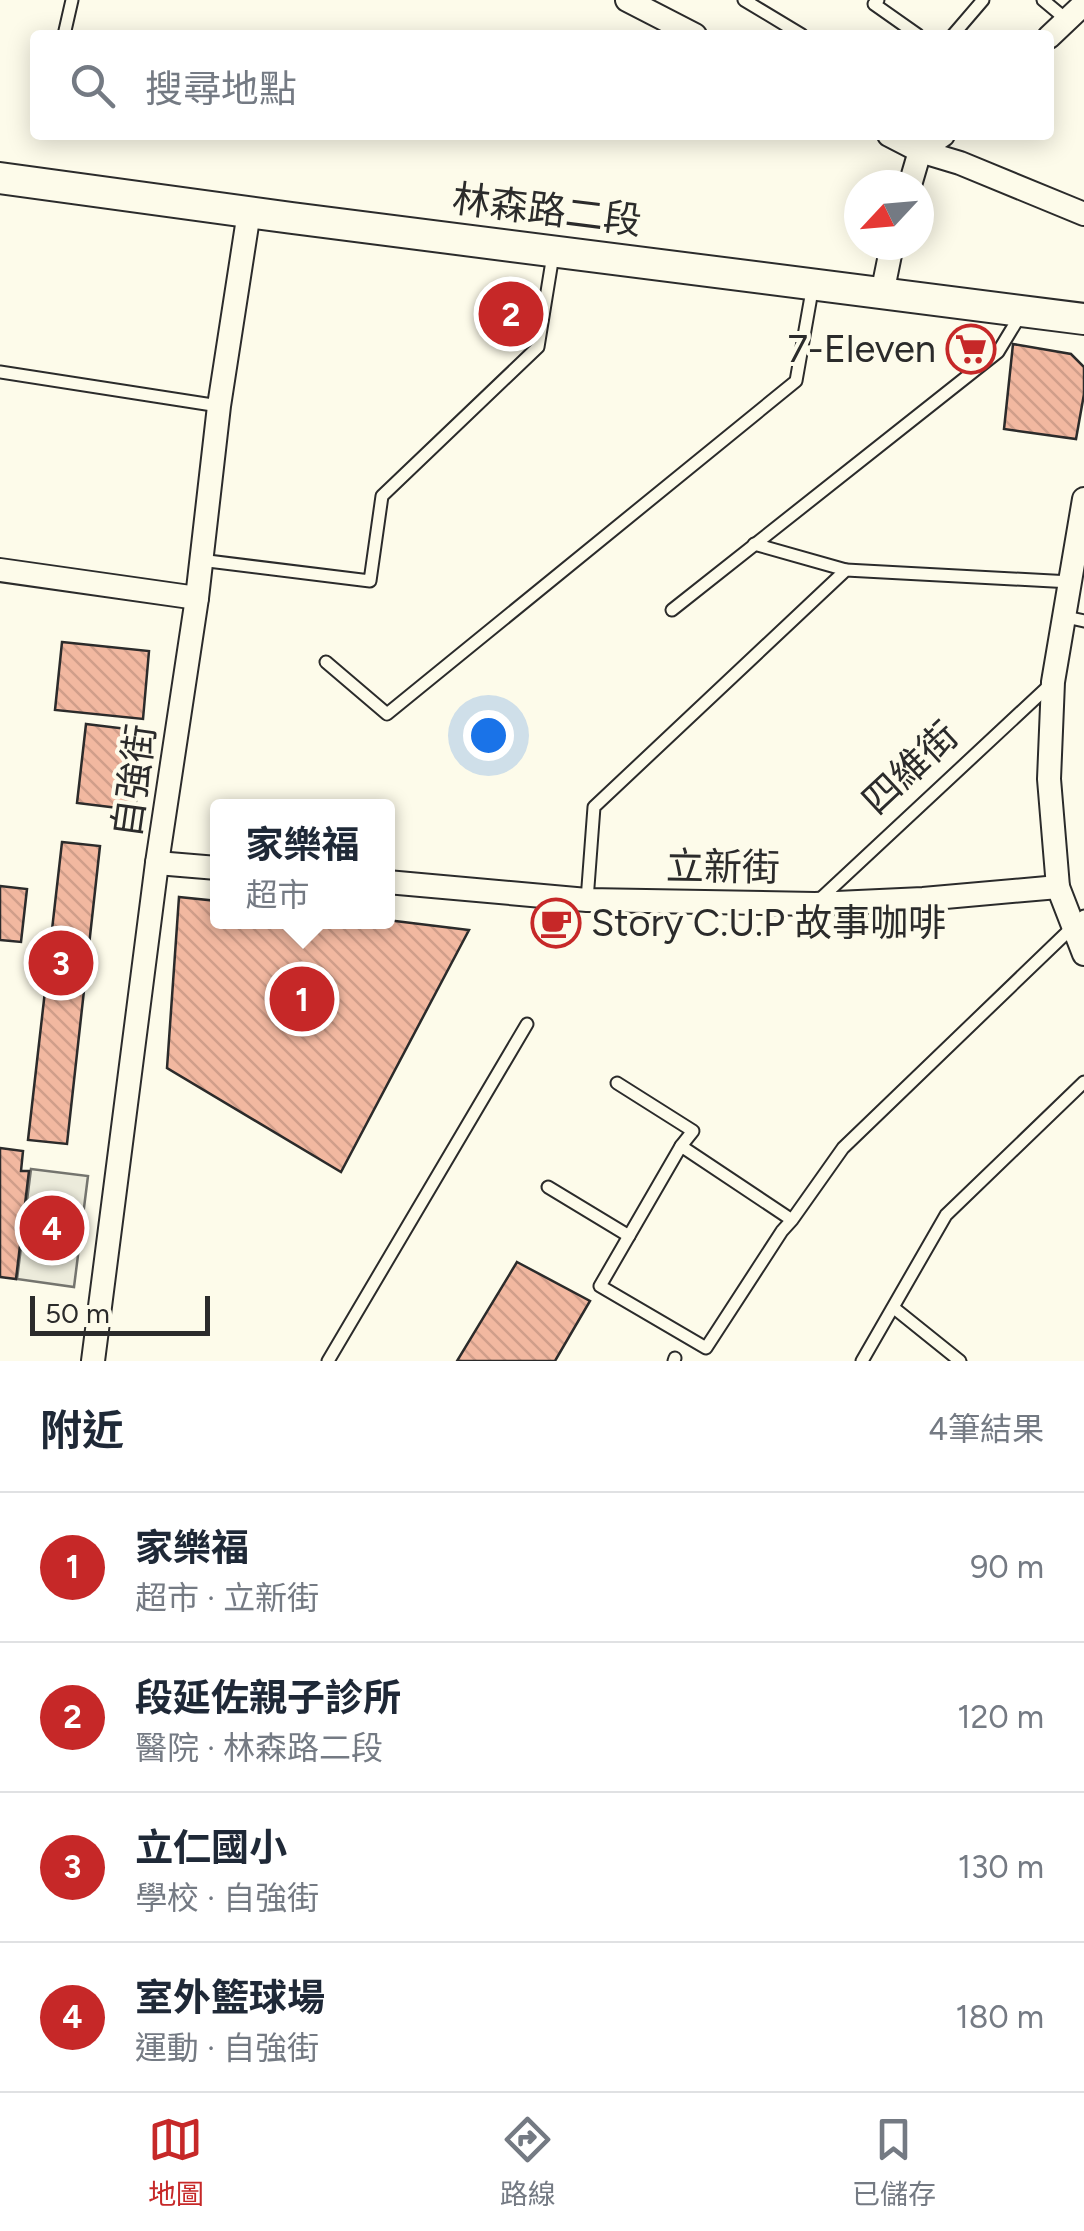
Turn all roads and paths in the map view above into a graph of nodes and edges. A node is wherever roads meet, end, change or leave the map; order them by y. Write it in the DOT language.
graph roads {
  1 [pos="72,0"];
  2 [pos="627,0"];
  3 [pos="744,0"];
  4 [pos="878,0"];
  5 [pos="983,0"];
  6 [pos="1044,0"];
  7 [pos="1076,12"];
  8 [pos="65,30"];
  9 [pos="685,30"];
  10 [pos="794,30"];
  11 [pos="911,30"];
  12 [pos="957,30"];
  13 [pos="1054,32"];
  14 [pos="899,140"];
  15 [pos="936,140"];
  16 [pos="920,151"];
  17 [pos="914,170"];
  18 [pos="0,178"];
  19 [pos="1080,206"];
  20 [pos="250,212"];
  21 [pos="554,250"];
  22 [pos="889,260"];
  23 [pos="813,285"];
  24 [pos="882,294"];
  25 [pos="1023,310"];
  26 [pos="1084,318"];
  27 [pos="0,372"];
  28 [pos="219,406"];
  29 [pos="1084,499"];
  30 [pos="754,544"];
  31 [pos="200,560"];
  32 [pos="0,570"];
  33 [pos="846,570"];
  34 [pos="1071,582"];
  35 [pos="197,598"];
  36 [pos="672,610"];
  37 [pos="1075,619"];
  38 [pos="326,662"];
  39 [pos="1052,682"];
  40 [pos="157,863"];
  41 [pos="210,867"];
  42 [pos="395,883"];
  43 [pos="1058,887"];
  44 [pos="587,900"];
  45 [pos="814,904"];
  46 [pos="1078,922"];
  47 [pos="1084,954"];
  48 [pos="527,1024"];
  49 [pos="1084,1082"];
  50 [pos="617,1083"];
  51 [pos="681,1146"];
  52 [pos="548,1187"];
  53 [pos="792,1220"];
  54 [pos="629,1236"];
  55 [pos="894,1308"];
  56 [pos="93,1361"];
  57 [pos="328,1361"];
  58 [pos="862,1361"];
  59 [pos="960,1361"];
  1 -- 8 [label="lane"];
  2 -- 9 [label="street"];
  3 -- 10 [label="lane"];
  4 -- 11 [label="lane"];
  5 -- 12 [label="lane"];
  6 -- 7 [label="lane"];
  7 -- 13 [label="street"];
  14 -- 16 [label="street"];
  15 -- 16 [label="street"];
  16 -- 17 [label="street"];
  16 -- 19 [label="street"];
  18 -- 20 [label="main road, 林森路二段"];
  20 -- 21 [label="main road, 林森路二段"];
  20 -- 28 [label="street, 自強街"];
  21 -- 23 [label="main road, 林森路二段"];
  21 -- 31 [label="lane"];
  22 -- 24 [label="street"];
  23 -- 24 [label="main road, 林森路二段"];
  23 -- 38 [label="lane"];
  24 -- 25 [label="main road, 林森路二段"];
  25 -- 26 [label="main road, 林森路二段"];
  25 -- 30 [label="lane"];
  27 -- 28 [label="lane"];
  28 -- 31 [label="street, 自強街"];
  29 -- 34 [label="street"];
  30 -- 33 [label="lane"];
  30 -- 36 [label="lane"];
  31 -- 35 [label="street, 自強街"];
  32 -- 35 [label="street"];
  33 -- 34 [label="lane"];
  33 -- 44 [label="lane"];
  34 -- 37 [label="street"];
  35 -- 40 [label="street, 自強街"];
  37 -- 39 [label="street"];
  39 -- 43 [label="street"];
  39 -- 45 [label="lane, 四維街"];
  40 -- 41 [label="street"];
  40 -- 56 [label="street, 自強街"];
  42 -- 44 [label="street, 立新街"];
  43 -- 45 [label="street, 立新街"];
  43 -- 46 [label="street"];
  44 -- 45 [label="street, 立新街"];
  46 -- 47 [label="street"];
  46 -- 53 [label="lane"];
  48 -- 57 [label="lane"];
  49 -- 55 [label="lane"];
  50 -- 51 [label="lane"];
  51 -- 53 [label="lane"];
  51 -- 54 [label="lane"];
  52 -- 54 [label="lane"];
  53 -- 54 [label="lane"];
  55 -- 58 [label="lane"];
  55 -- 59 [label="lane"];
}
